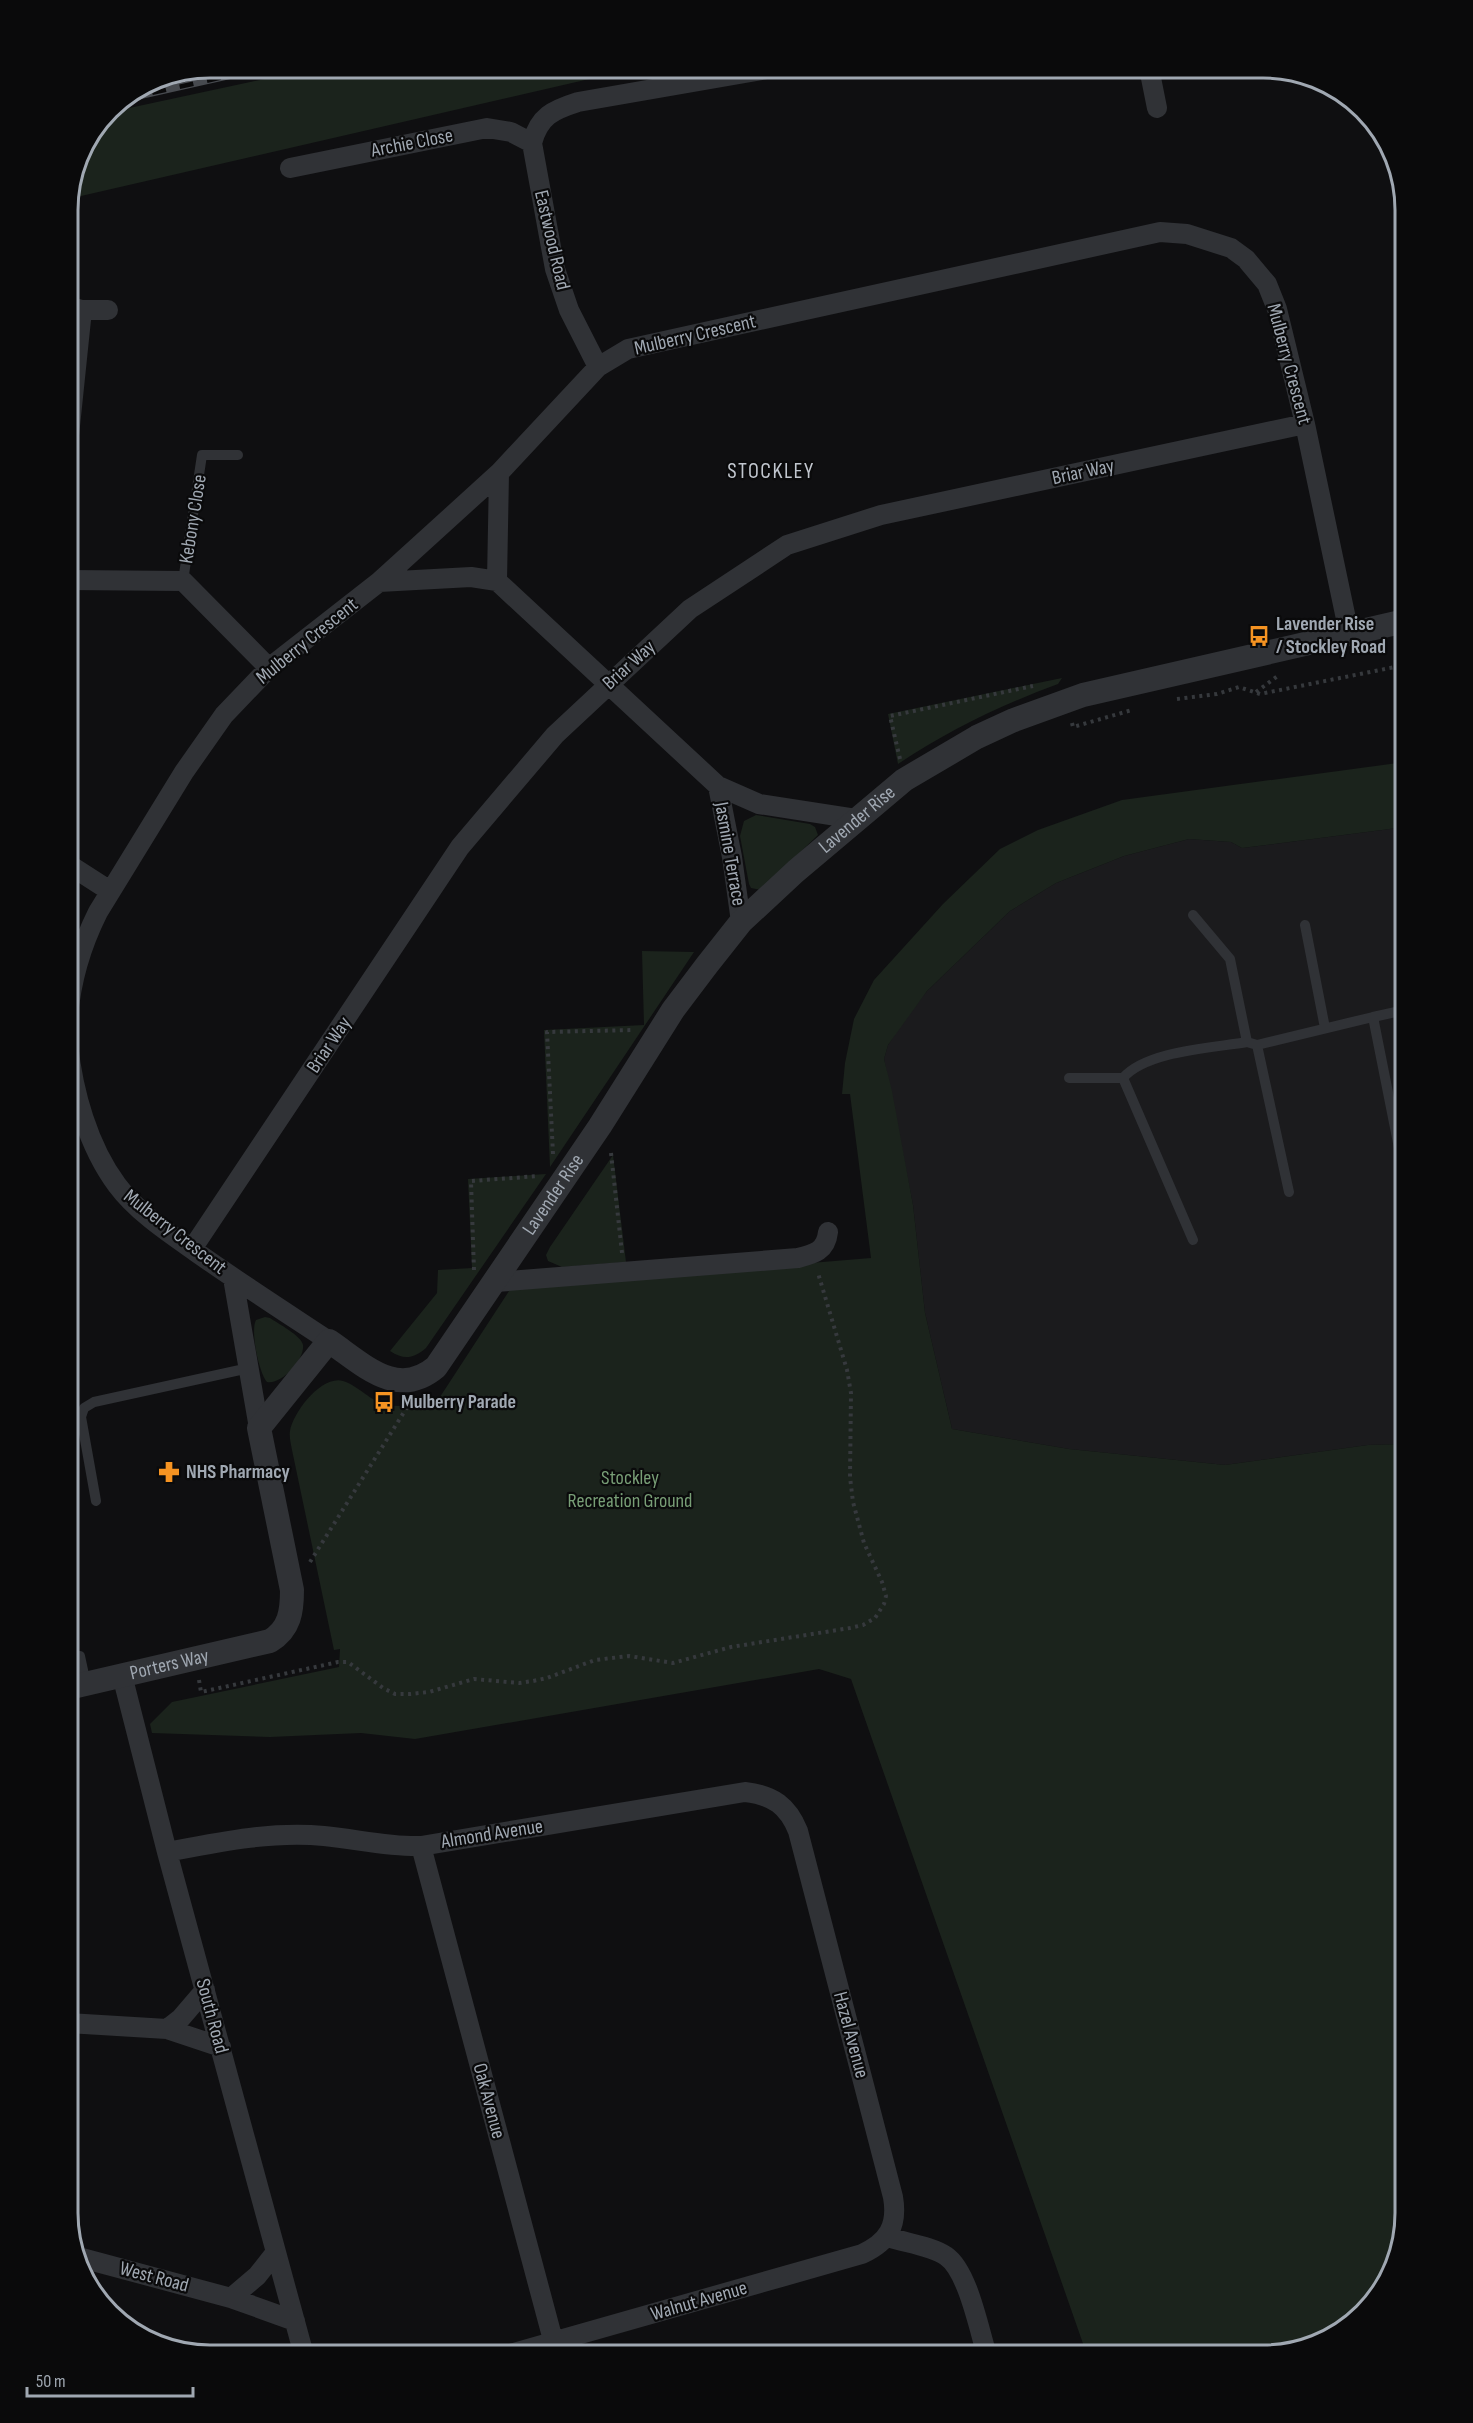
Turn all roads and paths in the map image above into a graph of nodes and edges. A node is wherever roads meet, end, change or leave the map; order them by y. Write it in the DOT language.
graph roads {
  1 [pos="716,78"];
  2 [pos="1151,78"];
  3 [pos="1156,108"];
  4 [pos="532,143"];
  5 [pos="290,168"];
  6 [pos="78,308"];
  7 [pos="108,310"];
  8 [pos="598,367"];
  9 [pos="1305,424"];
  10 [pos="238,456"];
  11 [pos="499,473"];
  12 [pos="78,580"];
  13 [pos="497,580"];
  14 [pos="183,581"];
  15 [pos="379,582"];
  16 [pos="1395,623"];
  17 [pos="1349,633"];
  18 [pos="1395,667"];
  19 [pos="269,668"];
  20 [pos="608,683"];
  21 [pos="1040,685"];
  22 [pos="1168,700"];
  23 [pos="1066,701"];
  24 [pos="1137,708"];
  25 [pos="904,780"];
  26 [pos="717,786"];
  27 [pos="856,819"];
  28 [pos="78,870"];
  29 [pos="110,891"];
  30 [pos="1193,915"];
  31 [pos="741,922"];
  32 [pos="1305,925"];
  33 [pos="78,959"];
  34 [pos="1395,1012"];
  35 [pos="1373,1017"];
  36 [pos="1325,1028"];
  37 [pos="655,1039"];
  38 [pos="1252,1043"];
  39 [pos="1123,1077"];
  40 [pos="1069,1078"];
  41 [pos="78,1097"];
  42 [pos="600,1126"];
  43 [pos="1395,1128"];
  44 [pos="564,1180"];
  45 [pos="1289,1192"];
  46 [pos="828,1232"];
  47 [pos="1192,1240"];
  48 [pos="192,1249"];
  49 [pos="813,1255"];
  50 [pos="625,1272"];
  51 [pos="233,1278"];
  52 [pos="485,1279"];
  53 [pos="329,1341"];
  54 [pos="249,1368"];
  55 [pos="429,1373"];
  56 [pos="260,1428"];
  57 [pos="96,1500"];
  58 [pos="292,1590"];
  59 [pos="80,1656"];
  60 [pos="197,1672"];
  61 [pos="78,1676"];
  62 [pos="122,1676"];
  63 [pos="78,1686"];
  64 [pos="798,1831"];
  65 [pos="421,1846"];
  66 [pos="167,1852"];
  67 [pos="205,1989"];
  68 [pos="78,2024"];
  69 [pos="167,2029"];
  70 [pos="221,2047"];
  71 [pos="888,2237"];
  72 [pos="276,2252"];
  73 [pos="86,2259"];
  74 [pos="231,2298"];
  75 [pos="295,2321"];
  76 [pos="301,2345"];
  77 [pos="554,2345"];
  78 [pos="568,2345"];
  79 [pos="984,2345"];
  1 -- 4 [label="street"];
  2 -- 3 [label="street"];
  4 -- 5 [label="street, Archie Close"];
  4 -- 8 [label="street, Eastwood Road"];
  6 -- 7 [label="street"];
  8 -- 9 [label="street, Mulberry Crescent"];
  8 -- 11 [label="street, Mulberry Crescent"];
  9 -- 17 [label="street, Mulberry Crescent"];
  9 -- 20 [label="street, Briar Way"];
  10 -- 14 [label="lane, Kebony Close"];
  11 -- 13 [label="street"];
  11 -- 15 [label="street, Mulberry Crescent"];
  12 -- 14 [label="street"];
  13 -- 15 [label="street"];
  13 -- 20 [label="street, Jasmine Terrace"];
  14 -- 19 [label="street"];
  15 -- 19 [label="street, Mulberry Crescent"];
  16 -- 17 [label="street, Lavender Rise"];
  17 -- 23 [label="street, Lavender Rise"];
  18 -- 22 [label="path"];
  19 -- 29 [label="street, Mulberry Crescent"];
  20 -- 26 [label="street, Jasmine Terrace"];
  20 -- 48 [label="street, Briar Way"];
  21 -- 25 [label="path"];
  23 -- 24 [label="path"];
  23 -- 25 [label="street, Lavender Rise"];
  25 -- 27 [label="street, Lavender Rise"];
  26 -- 27 [label="street, Jasmine Terrace"];
  26 -- 31 [label="street, Jasmine Terrace"];
  27 -- 31 [label="street, Lavender Rise"];
  28 -- 29 [label="street"];
  29 -- 33 [label="street, Mulberry Crescent"];
  30 -- 38 [label="lane"];
  31 -- 37 [label="street, Lavender Rise"];
  32 -- 36 [label="lane"];
  34 -- 35 [label="lane"];
  35 -- 36 [label="lane"];
  35 -- 43 [label="lane"];
  36 -- 38 [label="lane"];
  37 -- 42 [label="street, Lavender Rise"];
  37 -- 44 [label="path"];
  38 -- 39 [label="lane"];
  38 -- 45 [label="lane"];
  39 -- 40 [label="lane"];
  39 -- 47 [label="lane"];
  41 -- 48 [label="street, Mulberry Crescent"];
  42 -- 44 [label="street, Lavender Rise"];
  42 -- 50 [label="path"];
  44 -- 52 [label="street, Lavender Rise"];
  44 -- 52 [label="path"];
  46 -- 49 [label="street"];
  48 -- 51 [label="street, Mulberry Crescent"];
  49 -- 50 [label="street"];
  49 -- 60 [label="path"];
  50 -- 52 [label="street"];
  51 -- 53 [label="street, Mulberry Crescent"];
  51 -- 54 [label="street"];
  52 -- 55 [label="street, Lavender Rise"];
  53 -- 55 [label="street"];
  53 -- 56 [label="street"];
  54 -- 56 [label="street"];
  54 -- 57 [label="lane"];
  55 -- 58 [label="path"];
  56 -- 58 [label="street"];
  58 -- 62 [label="street, Porters Way"];
  59 -- 61 [label="lane"];
  62 -- 63 [label="street, Porters Way"];
  62 -- 66 [label="street, South Road"];
  64 -- 65 [label="street, Almond Avenue"];
  64 -- 71 [label="street, Hazel Avenue"];
  65 -- 66 [label="street, Almond Avenue"];
  65 -- 77 [label="street, Oak Avenue"];
  66 -- 67 [label="street, South Road"];
  67 -- 69 [label="street"];
  67 -- 70 [label="street, South Road"];
  68 -- 69 [label="street"];
  69 -- 70 [label="street"];
  70 -- 72 [label="street, South Road"];
  71 -- 78 [label="street, Walnut Avenue"];
  71 -- 79 [label="street"];
  72 -- 74 [label="street"];
  72 -- 75 [label="street, South Road"];
  73 -- 74 [label="street, West Road"];
  74 -- 75 [label="street, West Road"];
  75 -- 76 [label="street, South Road"];
}
